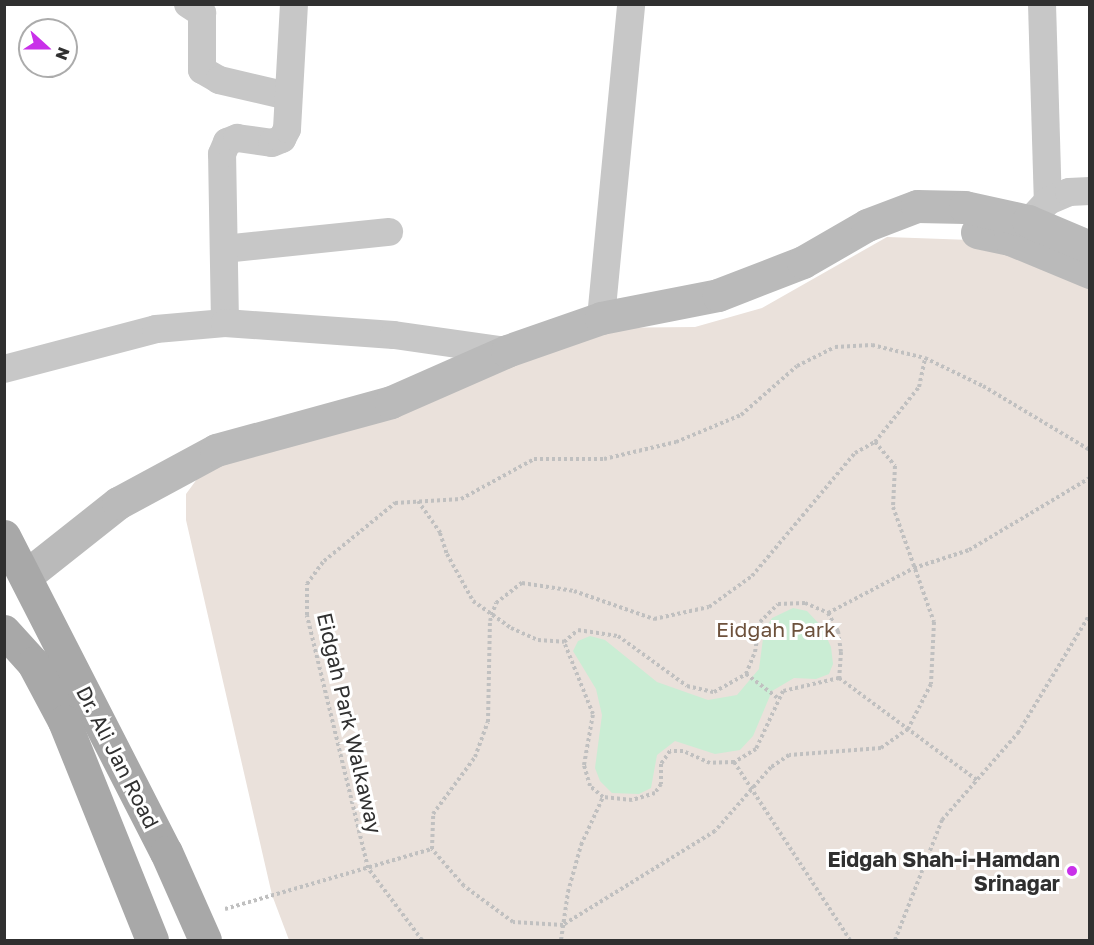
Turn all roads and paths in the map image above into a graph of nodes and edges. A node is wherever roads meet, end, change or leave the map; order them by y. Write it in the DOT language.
graph roads {
  1 [pos="188,4"];
  2 [pos="294,4"];
  3 [pos="631,4"];
  4 [pos="1042,4"];
  5 [pos="288,96"];
  6 [pos="1089,191"];
  7 [pos="1029,220"];
  8 [pos="389,232"];
  9 [pos="1089,247"];
  10 [pos="224,249"];
  11 [pos="1089,272"];
  12 [pos="601,318"];
  13 [pos="225,323"];
  14 [pos="507,351"];
  15 [pos="925,358"];
  16 [pos="4,369"];
  17 [pos="875,442"];
  18 [pos="1089,450"];
  19 [pos="1089,478"];
  20 [pos="418,501"];
  21 [pos="4,536"];
  22 [pos="914,568"];
  23 [pos="27,575"];
  24 [pos="828,613"];
  25 [pos="492,614"];
  26 [pos="1089,614"];
  27 [pos="4,631"];
  28 [pos="564,642"];
  29 [pos="748,675"];
  30 [pos="839,678"];
  31 [pos="776,696"];
  32 [pos="908,729"];
  33 [pos="734,762"];
  34 [pos="977,780"];
  35 [pos="752,789"];
  36 [pos="603,797"];
  37 [pos="432,849"];
  38 [pos="368,867"];
  39 [pos="225,909"];
  40 [pos="563,925"];
  41 [pos="152,940"];
  42 [pos="205,940"];
  43 [pos="422,940"];
  44 [pos="561,940"];
  45 [pos="850,940"];
  46 [pos="895,940"];
  1 -- 5 [label="street"];
  2 -- 5 [label="street"];
  3 -- 12 [label="street"];
  4 -- 7 [label="street"];
  5 -- 10 [label="street"];
  6 -- 7 [label="street"];
  7 -- 9 [label="street"];
  7 -- 11 [label="street"];
  7 -- 12 [label="street"];
  8 -- 10 [label="street"];
  10 -- 13 [label="street"];
  12 -- 14 [label="street"];
  13 -- 14 [label="street"];
  13 -- 16 [label="street"];
  14 -- 23 [label="street"];
  15 -- 17 [label="path"];
  15 -- 18 [label="path, Eidgah Park Walkaway"];
  15 -- 20 [label="path, Eidgah Park Walkaway"];
  17 -- 22 [label="path"];
  17 -- 25 [label="path"];
  19 -- 22 [label="path"];
  20 -- 25 [label="path"];
  20 -- 38 [label="path, Eidgah Park Walkaway"];
  21 -- 23 [label="main road, Dr. Ali Jan Road"];
  22 -- 24 [label="path"];
  22 -- 32 [label="path"];
  23 -- 42 [label="main road, Dr. Ali Jan Road"];
  24 -- 29 [label="path"];
  24 -- 30 [label="path"];
  25 -- 28 [label="path"];
  25 -- 37 [label="path"];
  26 -- 34 [label="path"];
  27 -- 41 [label="main road, Dr. Ali Jan Road"];
  28 -- 29 [label="path"];
  28 -- 36 [label="path"];
  29 -- 31 [label="path"];
  30 -- 31 [label="path"];
  30 -- 32 [label="path"];
  31 -- 33 [label="path"];
  32 -- 34 [label="path"];
  32 -- 35 [label="path"];
  33 -- 35 [label="path"];
  33 -- 36 [label="path"];
  34 -- 46 [label="path"];
  35 -- 40 [label="path"];
  35 -- 45 [label="path"];
  36 -- 40 [label="path"];
  37 -- 38 [label="path, Eidgah Park Walkaway"];
  37 -- 40 [label="path"];
  38 -- 39 [label="path, Eidgah Park Walkaway"];
  38 -- 43 [label="path, Eidgah Park Walkaway"];
  40 -- 44 [label="path"];
}
